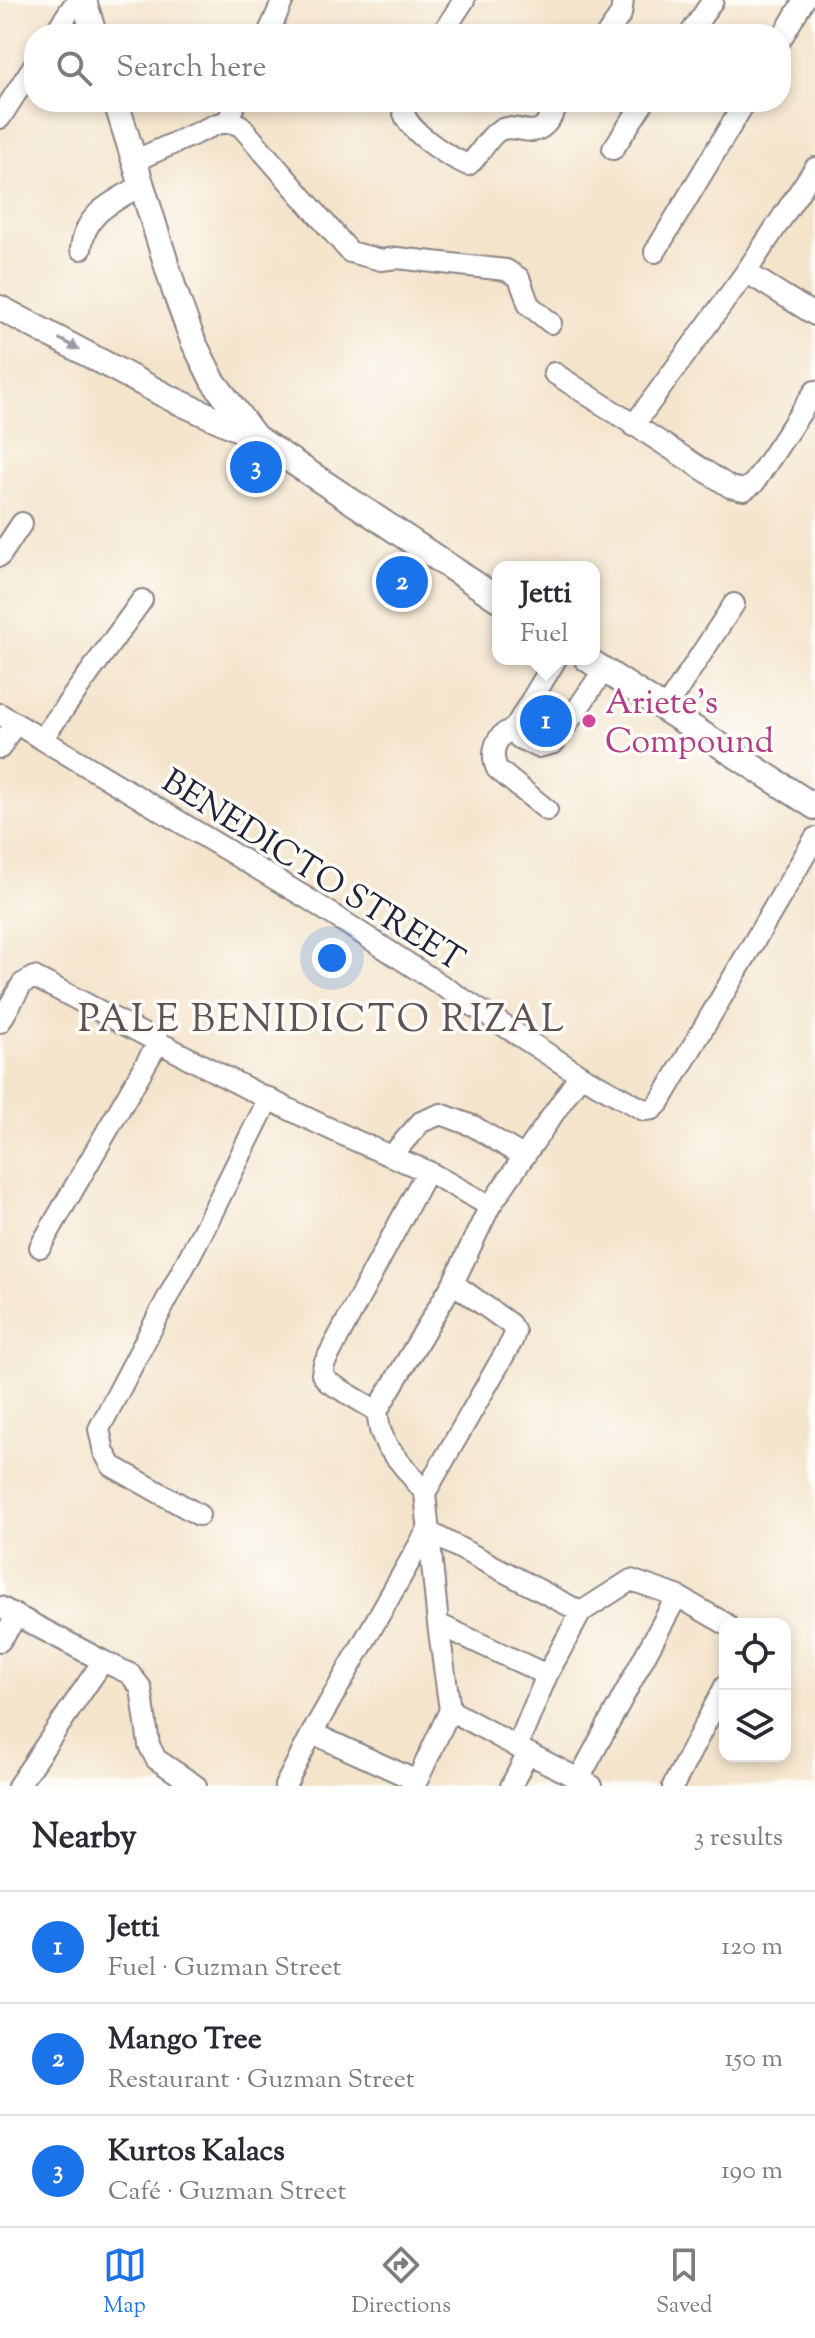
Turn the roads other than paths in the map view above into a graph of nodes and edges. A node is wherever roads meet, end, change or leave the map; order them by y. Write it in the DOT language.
graph roads {
  1 [pos="77,0"];
  2 [pos="84,0"];
  3 [pos="283,0"];
  4 [pos="464,0"];
  5 [pos="623,0"];
  6 [pos="713,0"];
  7 [pos="804,0"];
  8 [pos="61,24"];
  9 [pos="91,24"];
  10 [pos="272,24"];
  11 [pos="448,24"];
  12 [pos="614,24"];
  13 [pos="697,24"];
  14 [pos="790,24"];
  15 [pos="24,81"];
  16 [pos="119,112"];
  17 [pos="232,112"];
  18 [pos="403,112"];
  19 [pos="553,112"];
  20 [pos="637,112"];
  21 [pos="739,112"];
  22 [pos="0,118"];
  23 [pos="227,122"];
  24 [pos="613,149"];
  25 [pos="134,161"];
  26 [pos="815,168"];
  27 [pos="142,185"];
  28 [pos="81,249"];
  29 [pos="655,252"];
  30 [pos="746,272"];
  31 [pos="0,308"];
  32 [pos="815,315"];
  33 [pos="551,323"];
  34 [pos="554,373"];
  35 [pos="815,391"];
  36 [pos="633,426"];
  37 [pos="254,436"];
  38 [pos="22,523"];
  39 [pos="0,556"];
  40 [pos="492,595"];
  41 [pos="142,600"];
  42 [pos="734,604"];
  43 [pos="552,665"];
  44 [pos="596,665"];
  45 [pos="665,709"];
  46 [pos="5,718"];
  47 [pos="514,729"];
  48 [pos="42,739"];
  49 [pos="0,748"];
  50 [pos="815,807"];
  51 [pos="547,810"];
  52 [pos="815,838"];
  53 [pos="0,1022"];
  54 [pos="159,1041"];
  55 [pos="580,1075"];
  56 [pos="269,1098"];
  57 [pos="391,1156"];
  58 [pos="524,1157"];
  59 [pos="427,1171"];
  60 [pos="490,1206"];
  61 [pos="40,1247"];
  62 [pos="453,1283"];
  63 [pos="377,1411"];
  64 [pos="425,1493"];
  65 [pos="199,1515"];
  66 [pos="427,1531"];
  67 [pos="677,1596"];
  68 [pos="8,1612"];
  69 [pos="581,1612"];
  70 [pos="719,1620"];
  71 [pos="438,1624"];
  72 [pos="0,1641"];
  73 [pos="103,1661"];
  74 [pos="547,1675"];
  75 [pos="723,1690"];
  76 [pos="450,1710"];
  77 [pos="312,1733"];
  78 [pos="523,1750"];
  79 [pos="586,1782"];
  80 [pos="416,1784"];
  81 [pos="18,1786"];
  82 [pos="196,1786"];
  83 [pos="285,1786"];
  84 [pos="511,1786"];
  85 [pos="673,1786"];
  1 -- 8 [label="street"];
  2 -- 9 [label="main road"];
  3 -- 10 [label="street"];
  4 -- 11 [label="street"];
  5 -- 12 [label="street"];
  6 -- 13 [label="street"];
  7 -- 14 [label="street"];
  15 -- 22 [label="street"];
  16 -- 25 [label="main road"];
  17 -- 23 [label="street"];
  18 -- 19 [label="street"];
  20 -- 24 [label="street"];
  21 -- 29 [label="street"];
  23 -- 25 [label="street"];
  23 -- 33 [label="street"];
  25 -- 27 [label="main road"];
  26 -- 30 [label="street"];
  27 -- 28 [label="street"];
  27 -- 37 [label="main road"];
  30 -- 32 [label="street"];
  30 -- 36 [label="street"];
  31 -- 37 [label="main road, one-way"];
  34 -- 36 [label="street"];
  35 -- 36 [label="street"];
  37 -- 40 [label="main road"];
  38 -- 39 [label="street"];
  41 -- 48 [label="street"];
  42 -- 45 [label="street"];
  43 -- 47 [label="street"];
  44 -- 45 [label="main road"];
  44 -- 47 [label="street"];
  45 -- 50 [label="main road"];
  46 -- 48 [label="street, BENEDICTO STREET"];
  46 -- 49 [label="street"];
  47 -- 51 [label="street"];
  48 -- 55 [label="street, BENEDICTO STREET"];
  52 -- 55 [label="street, BENEDICTO STREET"];
  53 -- 54 [label="street"];
  54 -- 56 [label="street"];
  54 -- 61 [label="street"];
  55 -- 58 [label="street"];
  56 -- 57 [label="street"];
  56 -- 65 [label="street"];
  57 -- 58 [label="street"];
  57 -- 59 [label="street"];
  58 -- 60 [label="street"];
  59 -- 60 [label="street"];
  59 -- 63 [label="street"];
  60 -- 62 [label="street"];
  62 -- 63 [label="street"];
  62 -- 64 [label="street"];
  63 -- 64 [label="street"];
  64 -- 66 [label="street"];
  66 -- 69 [label="street"];
  66 -- 71 [label="street"];
  66 -- 77 [label="street"];
  67 -- 69 [label="street"];
  67 -- 70 [label="street"];
  67 -- 79 [label="street"];
  68 -- 72 [label="street"];
  68 -- 73 [label="street"];
  69 -- 74 [label="street"];
  71 -- 74 [label="street"];
  71 -- 76 [label="street"];
  73 -- 81 [label="street"];
  73 -- 82 [label="street"];
  74 -- 78 [label="street"];
  75 -- 85 [label="street"];
  76 -- 78 [label="street"];
  76 -- 80 [label="street"];
  77 -- 80 [label="street"];
  77 -- 83 [label="street"];
  78 -- 79 [label="street"];
  78 -- 84 [label="street"];
}
